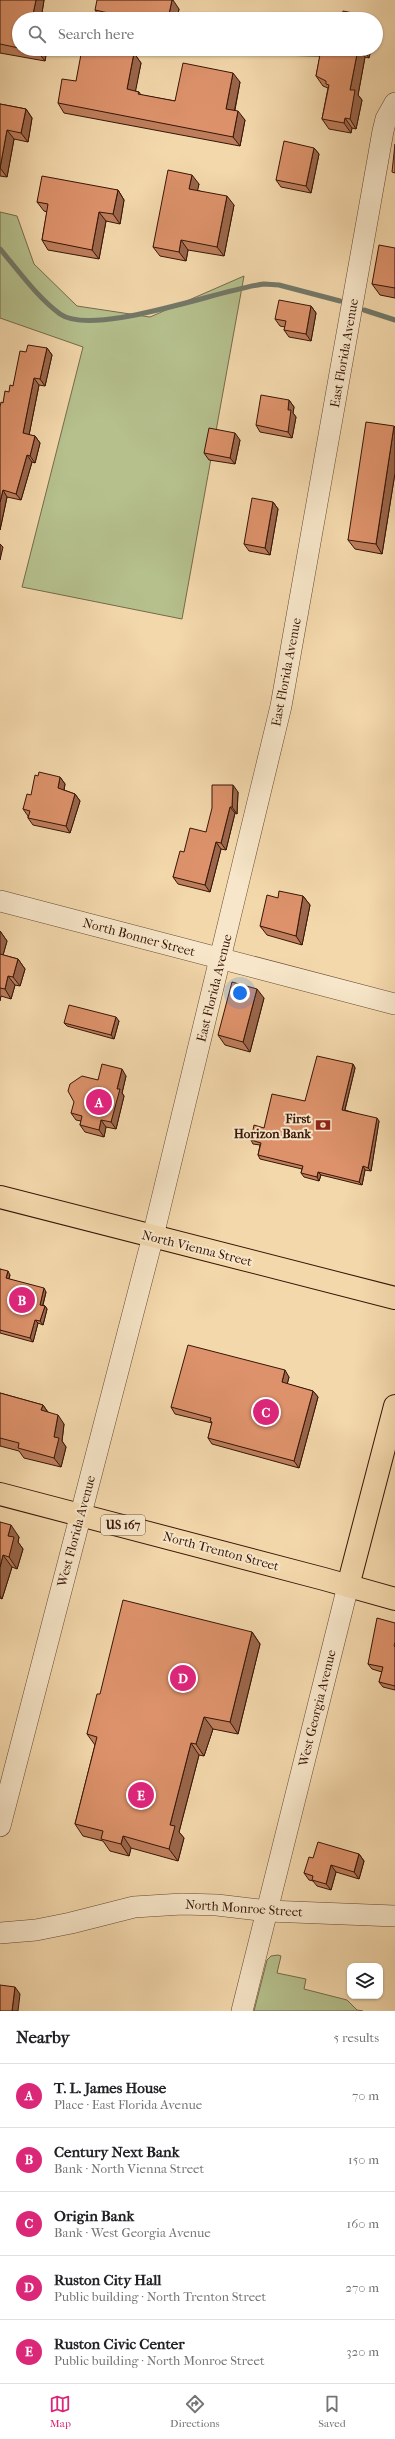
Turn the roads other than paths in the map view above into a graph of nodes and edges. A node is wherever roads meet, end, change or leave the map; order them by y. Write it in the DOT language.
graph roads {
  1 [pos="395,103"];
  2 [pos="0,901"];
  3 [pos="221,959"];
  4 [pos="395,1004"];
  5 [pos="0,1197"];
  6 [pos="152,1236"];
  7 [pos="395,1298"];
  8 [pos="395,1406"];
  9 [pos="0,1494"];
  10 [pos="81,1514"];
  11 [pos="348,1586"];
  12 [pos="395,1599"];
  13 [pos="0,1826"];
  14 [pos="268,1911"];
  15 [pos="395,1916"];
  16 [pos="0,1933"];
  17 [pos="242,2011"];
  1 -- 3 [label="street, East Florida Avenue"];
  2 -- 3 [label="street, North Bonner Street"];
  3 -- 4 [label="street, North Bonner Street"];
  3 -- 6 [label="street, East Florida Avenue"];
  5 -- 6 [label="main road, North Vienna Street"];
  6 -- 7 [label="main road, North Vienna Street"];
  6 -- 10 [label="street, West Florida Avenue"];
  8 -- 11 [label="main road, West Georgia Avenue"];
  9 -- 10 [label="main road, North Trenton Street / US 167"];
  10 -- 11 [label="main road, North Trenton Street / US 167"];
  10 -- 13 [label="street, West Florida Avenue"];
  11 -- 12 [label="main road, North Trenton Street"];
  11 -- 14 [label="street, West Georgia Avenue"];
  14 -- 15 [label="street, North Monroe Street"];
  14 -- 16 [label="street, North Monroe Street"];
  14 -- 17 [label="street, West Georgia Avenue"];
}
